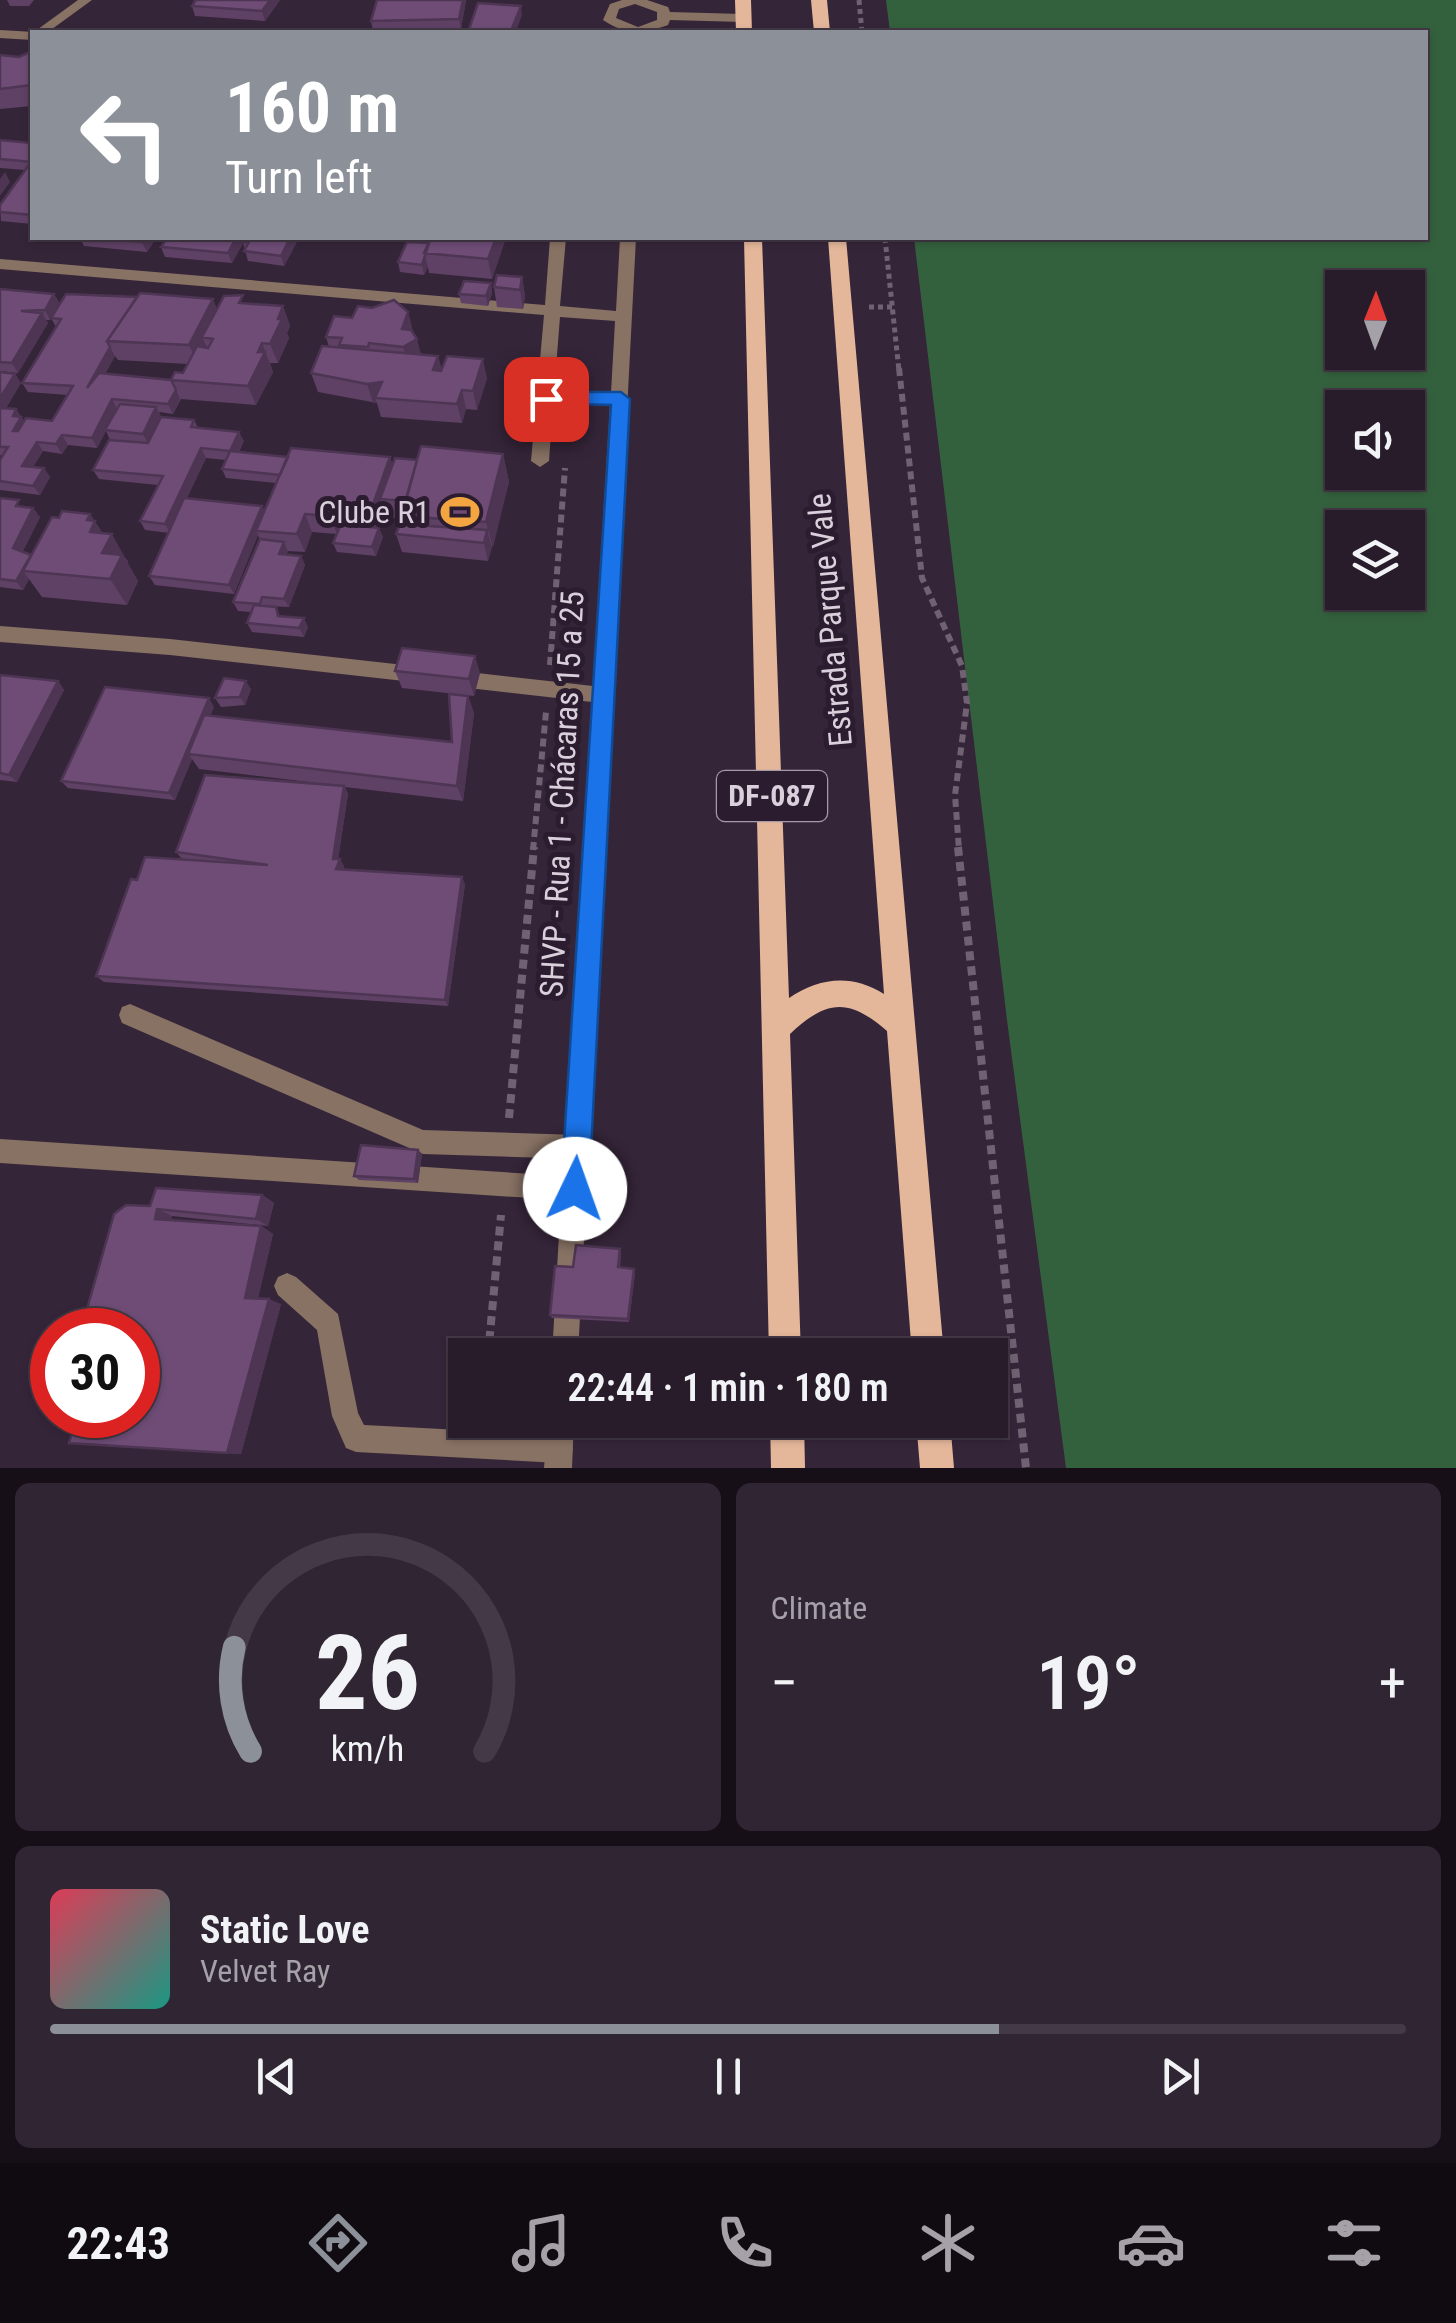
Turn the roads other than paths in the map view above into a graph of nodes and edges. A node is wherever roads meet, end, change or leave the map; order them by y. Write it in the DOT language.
graph roads {
  1 [pos="86,0"];
  2 [pos="635,0"];
  3 [pos="819,0"];
  4 [pos="665,16"];
  5 [pos="743,17"];
  6 [pos="43,30"];
  7 [pos="633,30"];
  8 [pos="644,30"];
  9 [pos="822,30"];
  10 [pos="0,34"];
  11 [pos="30,36"];
  12 [pos="558,240"];
  13 [pos="628,240"];
  14 [pos="753,240"];
  15 [pos="838,240"];
  16 [pos="0,264"];
  17 [pos="556,312"];
  18 [pos="626,317"];
  19 [pos="546,399"];
  20 [pos="621,399"];
  21 [pos="540,461"];
  22 [pos="0,634"];
  23 [pos="603,695"];
  24 [pos="130,1015"];
  25 [pos="900,1023"];
  26 [pos="777,1028"];
  27 [pos="578,1148"];
  28 [pos="0,1151"];
  29 [pos="575,1189"];
  30 [pos="287,1286"];
  31 [pos="566,1338"];
  32 [pos="785,1338"];
  33 [pos="927,1338"];
  34 [pos="787,1438"];
  35 [pos="934,1438"];
  36 [pos="558,1458"];
  37 [pos="788,1468"];
  38 [pos="937,1468"];
  1 -- 6 [label="street"];
  2 -- 4 [label="street"];
  2 -- 7 [label="street"];
  3 -- 9 [label="main road"];
  4 -- 5 [label="street"];
  4 -- 8 [label="street"];
  10 -- 11 [label="street"];
  12 -- 17 [label="street"];
  13 -- 18 [label="street, SHVP - Rua 1 - Chácaras 15 a 25"];
  14 -- 26 [label="main road, Estrada Parque Vale / DF-087"];
  15 -- 25 [label="main road, Estrada Parque Vale"];
  16 -- 17 [label="street"];
  17 -- 18 [label="street"];
  17 -- 19 [label="street"];
  18 -- 20 [label="street, SHVP - Rua 1 - Chácaras 15 a 25"];
  19 -- 20 [label="street"];
  19 -- 21 [label="street"];
  20 -- 23 [label="street, SHVP - Rua 1 - Chácaras 15 a 25"];
  22 -- 23 [label="street"];
  23 -- 27 [label="street, SHVP - Rua 1 - Chácaras 15 a 25"];
  24 -- 27 [label="street"];
  25 -- 26 [label="main road"];
  25 -- 33 [label="main road, Estrada Parque Vale"];
  26 -- 32 [label="main road, Estrada Parque Vale / DF-087"];
  27 -- 29 [label="street, SHVP - Rua 1 - Chácaras 15 a 25"];
  28 -- 29 [label="street"];
  29 -- 31 [label="street, SHVP - Rua 1 - Chácaras 15 a 25"];
  30 -- 36 [label="street"];
  34 -- 37 [label="main road"];
  35 -- 38 [label="main road"];
}
